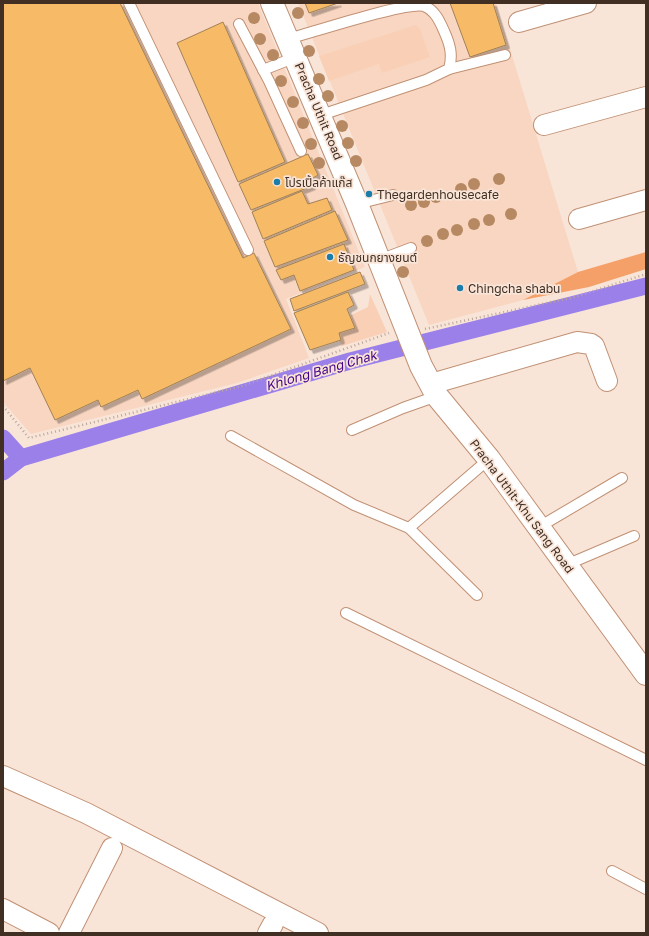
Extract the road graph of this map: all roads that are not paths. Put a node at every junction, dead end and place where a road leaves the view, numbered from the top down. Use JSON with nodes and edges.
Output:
{"nodes":[{"id":1,"x":129,"y":3,"type":"edge"},
{"id":2,"x":272,"y":3,"type":"edge"},
{"id":3,"x":586,"y":3,"type":"edge"},
{"id":4,"x":402,"y":5,"type":"edge"},
{"id":5,"x":519,"y":22,"type":"dead end"},
{"id":6,"x":239,"y":24,"type":"dead end"},
{"id":7,"x":292,"y":48,"type":"junction"},
{"id":8,"x":505,"y":55,"type":"dead end"},
{"id":9,"x":449,"y":69,"type":"junction"},
{"id":10,"x":263,"y":70,"type":"junction"},
{"id":11,"x":646,"y":96,"type":"edge"},
{"id":12,"x":321,"y":116,"type":"junction"},
{"id":13,"x":544,"y":125,"type":"dead end"},
{"id":14,"x":301,"y":151,"type":"dead end"},
{"id":15,"x":393,"y":195,"type":"dead end"},
{"id":16,"x":646,"y":200,"type":"edge"},
{"id":17,"x":357,"y":204,"type":"junction"},
{"id":18,"x":579,"y":219,"type":"dead end"},
{"id":19,"x":411,"y":248,"type":"dead end"},
{"id":20,"x":248,"y":250,"type":"dead end"},
{"id":21,"x":379,"y":260,"type":"junction"},
{"id":22,"x":407,"y":331,"type":"joint"},
{"id":23,"x":607,"y":381,"type":"dead end"},
{"id":24,"x":430,"y":382,"type":"junction"},
{"id":25,"x":352,"y":430,"type":"dead end"},
{"id":26,"x":231,"y":436,"type":"dead end"},
{"id":27,"x":489,"y":459,"type":"junction"},
{"id":28,"x":622,"y":478,"type":"dead end"},
{"id":29,"x":539,"y":527,"type":"junction"},
{"id":30,"x":409,"y":528,"type":"junction"},
{"id":31,"x":634,"y":536,"type":"dead end"},
{"id":32,"x":566,"y":565,"type":"junction"},
{"id":33,"x":477,"y":595,"type":"dead end"},
{"id":34,"x":346,"y":613,"type":"dead end"},
{"id":35,"x":646,"y":674,"type":"edge"},
{"id":36,"x":646,"y":760,"type":"edge"},
{"id":37,"x":3,"y":776,"type":"edge"},
{"id":38,"x":112,"y":848,"type":"dead end"},
{"id":39,"x":612,"y":871,"type":"dead end"},
{"id":40,"x":646,"y":889,"type":"edge"},
{"id":41,"x":3,"y":909,"type":"edge"},
{"id":42,"x":50,"y":933,"type":"edge"},
{"id":43,"x":69,"y":933,"type":"edge"},
{"id":44,"x":318,"y":933,"type":"edge"}],
"edges":[{"from":1,"to":20,"type":"lane"},
{"from":2,"to":7,"type":"main road","name":"Pracha Uthit Road"},
{"from":3,"to":5,"type":"street"},
{"from":4,"to":7,"type":"lane"},
{"from":4,"to":9,"type":"lane"},
{"from":6,"to":10,"type":"lane"},
{"from":7,"to":10,"type":"lane"},
{"from":7,"to":12,"type":"main road","name":"Pracha Uthit Road"},
{"from":8,"to":9,"type":"lane"},
{"from":9,"to":12,"type":"lane"},
{"from":10,"to":14,"type":"lane"},
{"from":11,"to":13,"type":"street"},
{"from":12,"to":17,"type":"main road","name":"Pracha Uthit Road"},
{"from":15,"to":17,"type":"lane"},
{"from":16,"to":18,"type":"street"},
{"from":17,"to":21,"type":"main road","name":"Pracha Uthit Road"},
{"from":19,"to":21,"type":"lane"},
{"from":21,"to":22,"type":"main road","name":"Pracha Uthit Road"},
{"from":22,"to":24,"type":"main road","name":"Pracha Uthit-Khu Sang Road"},
{"from":23,"to":24,"type":"street"},
{"from":24,"to":25,"type":"lane"},
{"from":24,"to":27,"type":"main road","name":"Pracha Uthit-Khu Sang Road"},
{"from":26,"to":30,"type":"lane"},
{"from":27,"to":29,"type":"main road","name":"Pracha Uthit-Khu Sang Road"},
{"from":27,"to":30,"type":"lane"},
{"from":28,"to":29,"type":"lane"},
{"from":29,"to":32,"type":"main road","name":"Pracha Uthit-Khu Sang Road"},
{"from":30,"to":33,"type":"lane"},
{"from":31,"to":32,"type":"lane"},
{"from":32,"to":35,"type":"main road","name":"Pracha Uthit-Khu Sang Road"},
{"from":34,"to":36,"type":"lane"},
{"from":37,"to":44,"type":"street"},
{"from":38,"to":43,"type":"street"},
{"from":39,"to":40,"type":"lane"},
{"from":41,"to":42,"type":"street"}]}
